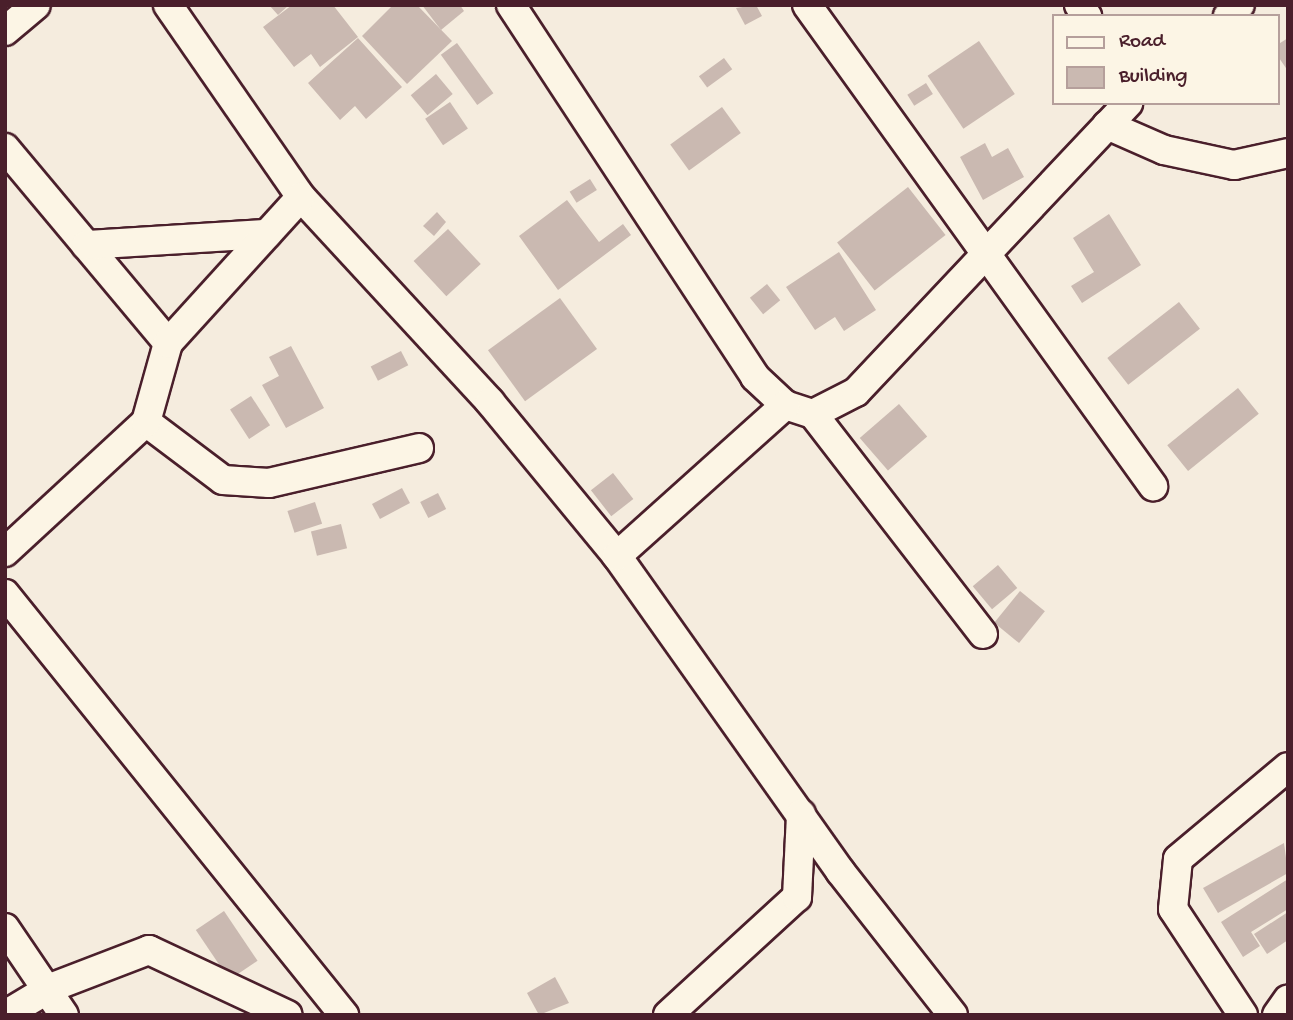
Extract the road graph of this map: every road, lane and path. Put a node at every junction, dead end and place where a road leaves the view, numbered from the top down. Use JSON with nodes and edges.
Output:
{"nodes":[{"id":1,"x":36,"y":5,"type":"edge"},
{"id":2,"x":168,"y":5,"type":"edge"},
{"id":3,"x":510,"y":5,"type":"edge"},
{"id":4,"x":807,"y":5,"type":"edge"},
{"id":5,"x":5,"y":31,"type":"edge"},
{"id":6,"x":1126,"y":105,"type":"edge"},
{"id":7,"x":1108,"y":125,"type":"junction"},
{"id":8,"x":5,"y":148,"type":"edge"},
{"id":9,"x":1288,"y":153,"type":"edge"},
{"id":10,"x":301,"y":197,"type":"junction"},
{"id":11,"x":267,"y":234,"type":"junction"},
{"id":12,"x":86,"y":245,"type":"junction"},
{"id":13,"x":986,"y":249,"type":"junction"},
{"id":14,"x":168,"y":343,"type":"junction"},
{"id":15,"x":785,"y":405,"type":"junction"},
{"id":16,"x":813,"y":414,"type":"junction"},
{"id":17,"x":146,"y":422,"type":"junction"},
{"id":18,"x":419,"y":448,"type":"dead end"},
{"id":19,"x":1153,"y":486,"type":"dead end"},
{"id":20,"x":5,"y":552,"type":"edge"},
{"id":21,"x":617,"y":556,"type":"junction"},
{"id":22,"x":5,"y":594,"type":"edge"},
{"id":23,"x":983,"y":634,"type":"dead end"},
{"id":24,"x":1288,"y":767,"type":"edge"},
{"id":25,"x":800,"y":814,"type":"junction"},
{"id":26,"x":5,"y":928,"type":"edge"},
{"id":27,"x":50,"y":988,"type":"junction"},
{"id":28,"x":1288,"y":999,"type":"edge"},
{"id":29,"x":5,"y":1015,"type":"edge"},
{"id":30,"x":64,"y":1015,"type":"edge"},
{"id":31,"x":288,"y":1015,"type":"edge"},
{"id":32,"x":344,"y":1015,"type":"edge"},
{"id":33,"x":668,"y":1015,"type":"edge"},
{"id":34,"x":953,"y":1015,"type":"edge"},
{"id":35,"x":1243,"y":1015,"type":"edge"},
{"id":36,"x":1276,"y":1015,"type":"edge"}],
"edges":[{"from":1,"to":5,"type":"street"},
{"from":2,"to":10,"type":"street"},
{"from":3,"to":15,"type":"street"},
{"from":4,"to":13,"type":"street"},
{"from":6,"to":7,"type":"street"},
{"from":7,"to":9,"type":"street"},
{"from":7,"to":13,"type":"street"},
{"from":8,"to":12,"type":"street"},
{"from":10,"to":11,"type":"street"},
{"from":10,"to":21,"type":"street"},
{"from":11,"to":12,"type":"street"},
{"from":11,"to":14,"type":"street"},
{"from":12,"to":14,"type":"street"},
{"from":13,"to":16,"type":"street"},
{"from":13,"to":19,"type":"street"},
{"from":14,"to":17,"type":"street"},
{"from":15,"to":16,"type":"street"},
{"from":15,"to":21,"type":"street"},
{"from":16,"to":23,"type":"street"},
{"from":17,"to":18,"type":"street"},
{"from":17,"to":20,"type":"street"},
{"from":21,"to":25,"type":"street"},
{"from":22,"to":32,"type":"street"},
{"from":24,"to":35,"type":"street"},
{"from":25,"to":33,"type":"street"},
{"from":25,"to":34,"type":"street"},
{"from":26,"to":27,"type":"street"},
{"from":27,"to":29,"type":"street"},
{"from":27,"to":30,"type":"street"},
{"from":27,"to":31,"type":"street"},
{"from":28,"to":36,"type":"street"}]}
